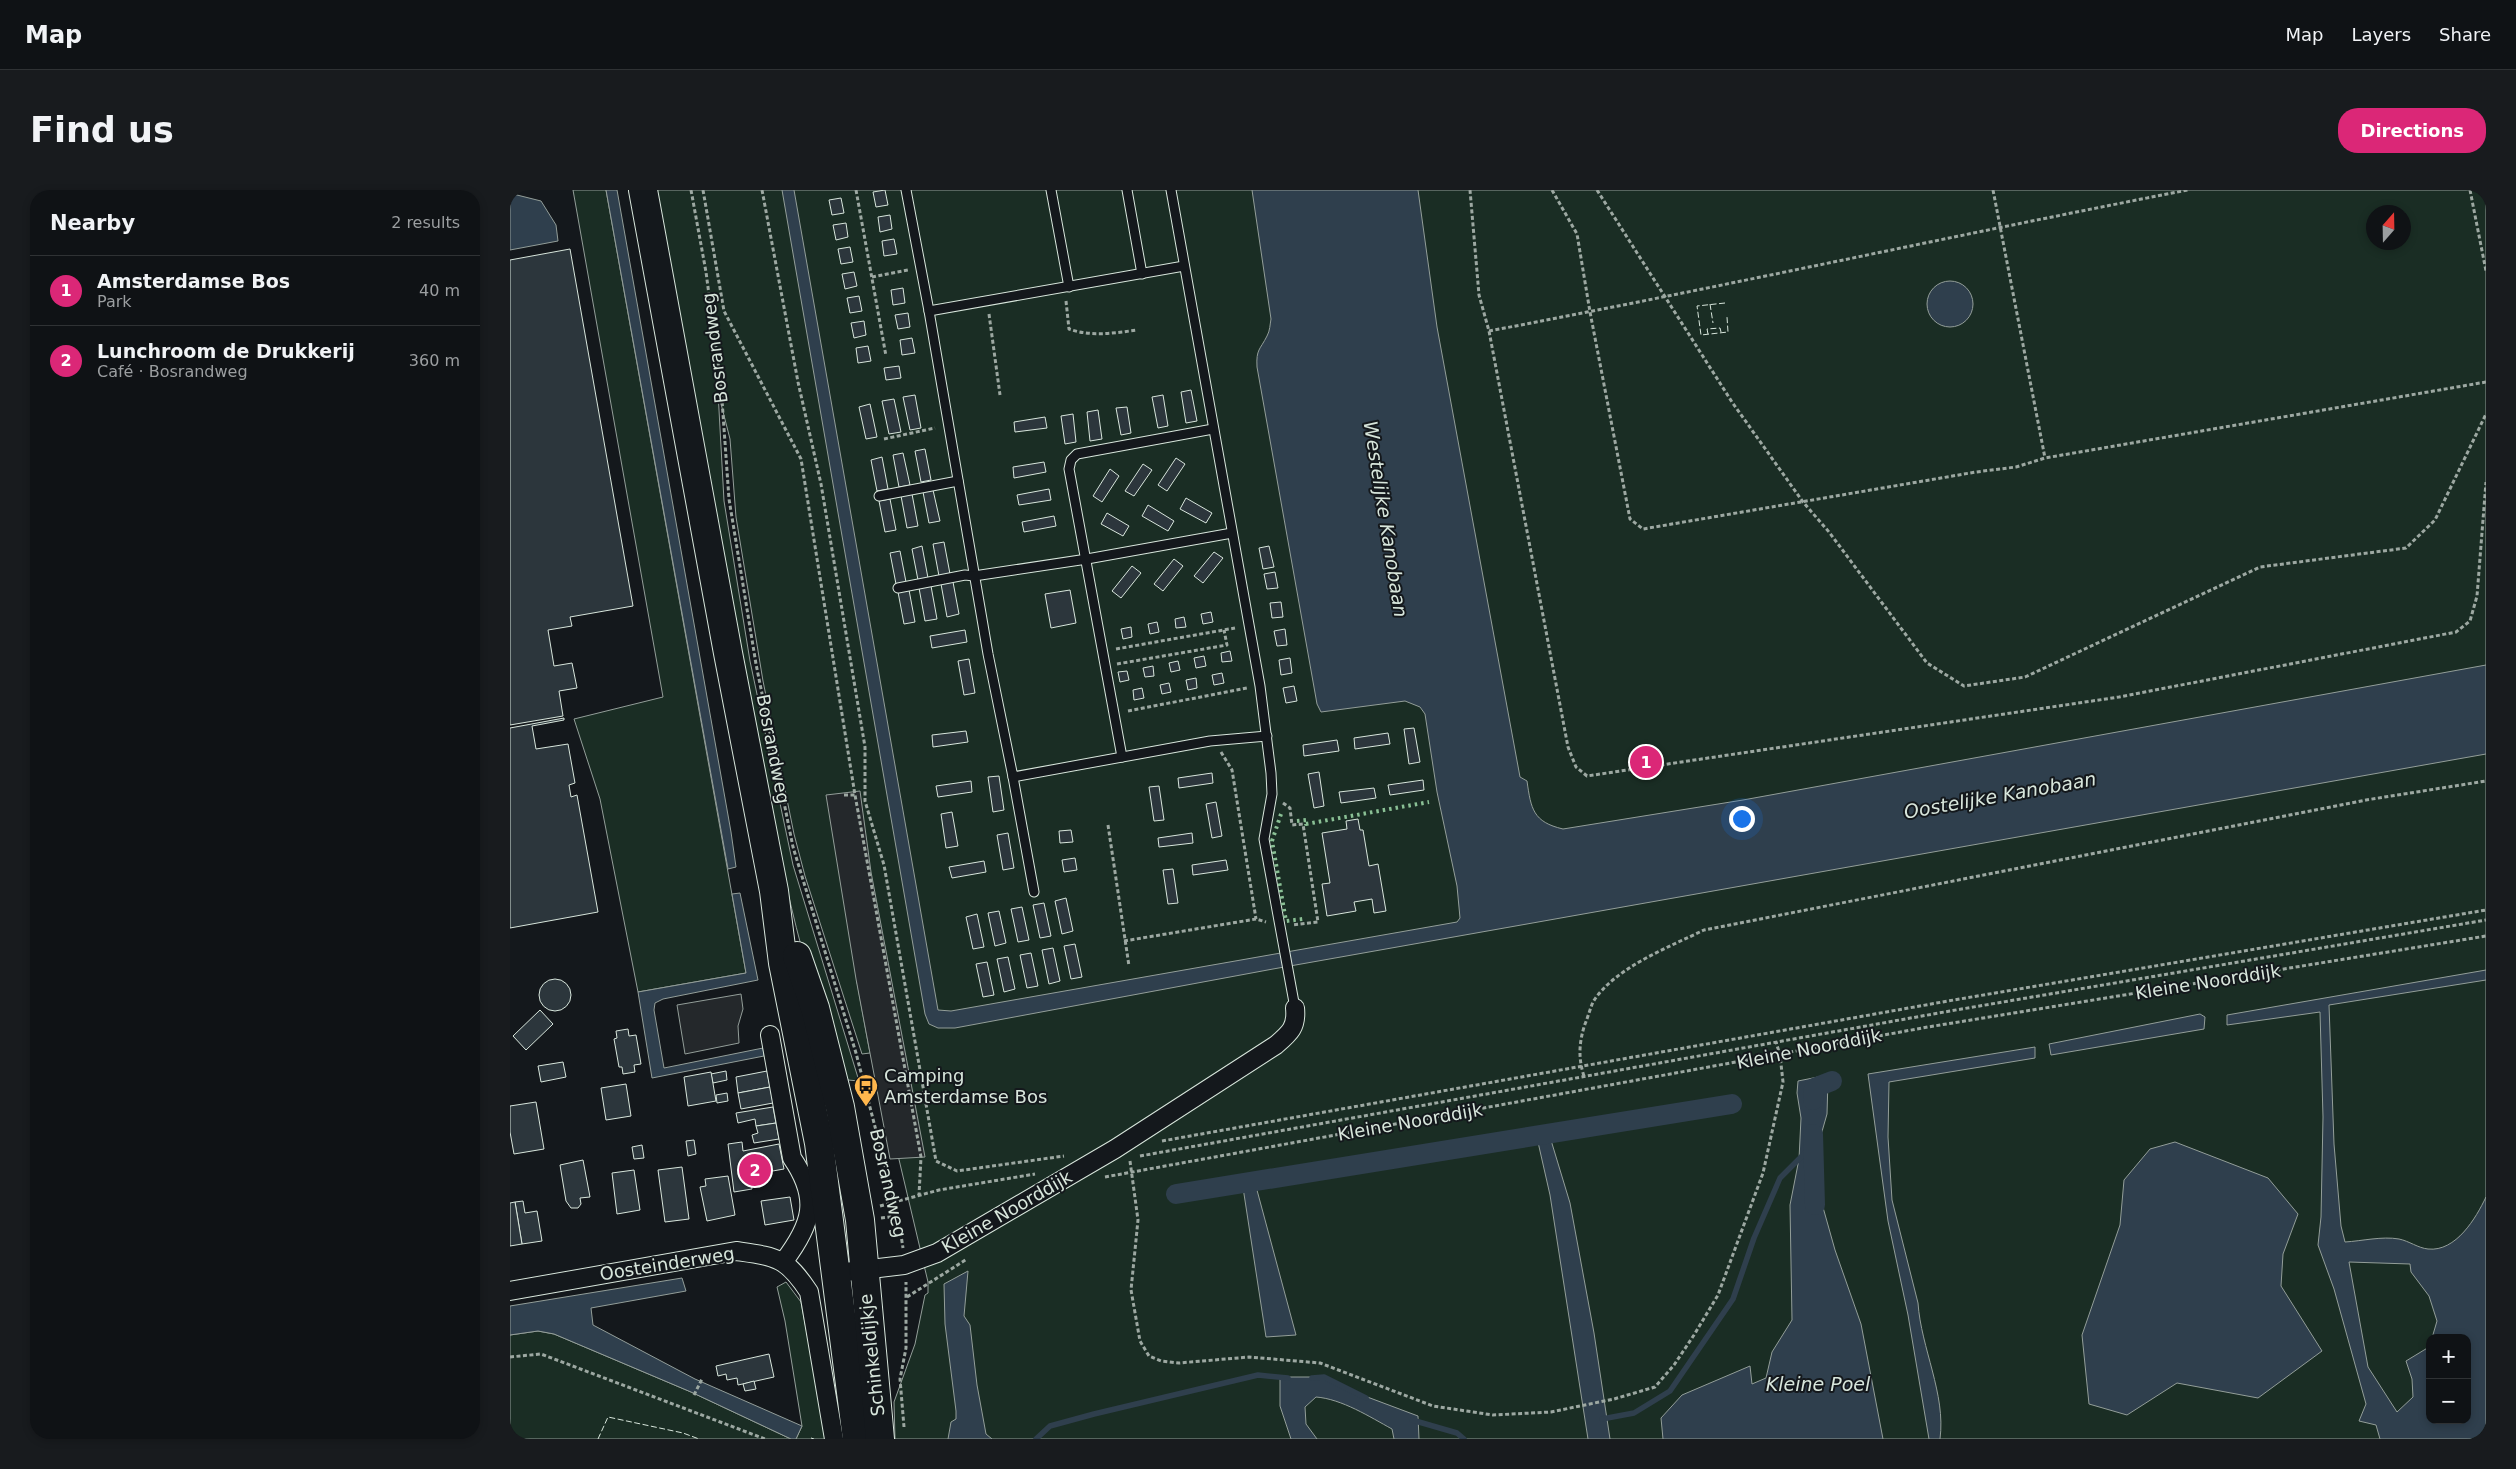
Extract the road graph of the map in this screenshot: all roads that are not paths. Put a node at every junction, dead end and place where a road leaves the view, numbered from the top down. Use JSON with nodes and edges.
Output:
{"nodes":[{"id":1,"x":643,"y":190,"type":"edge"},
{"id":2,"x":906,"y":190,"type":"edge"},
{"id":3,"x":1050,"y":190,"type":"edge"},
{"id":4,"x":1127,"y":190,"type":"edge"},
{"id":5,"x":1170,"y":190,"type":"edge"},
{"id":6,"x":1184,"y":266,"type":"junction"},
{"id":7,"x":1142,"y":274,"type":"junction"},
{"id":8,"x":1066,"y":288,"type":"junction"},
{"id":9,"x":929,"y":311,"type":"junction"},
{"id":10,"x":1213,"y":429,"type":"junction"},
{"id":11,"x":958,"y":481,"type":"junction"},
{"id":12,"x":880,"y":496,"type":"dead end"},
{"id":13,"x":1232,"y":533,"type":"junction"},
{"id":14,"x":1087,"y":559,"type":"junction"},
{"id":15,"x":974,"y":576,"type":"junction"},
{"id":16,"x":898,"y":588,"type":"dead end"},
{"id":17,"x":1267,"y":736,"type":"junction"},
{"id":18,"x":1122,"y":757,"type":"junction"},
{"id":19,"x":1012,"y":776,"type":"junction"},
{"id":20,"x":1034,"y":892,"type":"dead end"},
{"id":21,"x":1295,"y":1008,"type":"joint"},
{"id":22,"x":770,"y":1035,"type":"dead end"},
{"id":23,"x":784,"y":1262,"type":"junction"},
{"id":24,"x":850,"y":1272,"type":"junction"},
{"id":25,"x":510,"y":1291,"type":"edge"},
{"id":26,"x":892,"y":1435,"type":"edge"},
{"id":27,"x":834,"y":1439,"type":"edge"},
{"id":28,"x":857,"y":1439,"type":"edge"}],
"edges":[{"from":1,"to":24,"type":"main road","name":"Bosrandweg"},
{"from":2,"to":9,"type":"lane"},
{"from":3,"to":8,"type":"lane"},
{"from":4,"to":7,"type":"lane"},
{"from":5,"to":6,"type":"lane"},
{"from":6,"to":7,"type":"lane"},
{"from":6,"to":10,"type":"lane"},
{"from":7,"to":8,"type":"lane"},
{"from":8,"to":9,"type":"lane"},
{"from":9,"to":11,"type":"lane"},
{"from":10,"to":13,"type":"lane"},
{"from":10,"to":14,"type":"lane"},
{"from":11,"to":12,"type":"lane"},
{"from":11,"to":15,"type":"lane"},
{"from":13,"to":14,"type":"lane"},
{"from":13,"to":17,"type":"lane"},
{"from":14,"to":15,"type":"lane"},
{"from":14,"to":18,"type":"lane"},
{"from":15,"to":16,"type":"lane"},
{"from":15,"to":19,"type":"lane"},
{"from":17,"to":18,"type":"lane"},
{"from":17,"to":21,"type":"lane"},
{"from":18,"to":19,"type":"lane"},
{"from":19,"to":20,"type":"lane"},
{"from":21,"to":24,"type":"street","name":"Kleine Noorddijk"},
{"from":22,"to":23,"type":"street"},
{"from":23,"to":25,"type":"street","name":"Oosteinderweg"},
{"from":23,"to":27,"type":"street","name":"Oosteinderweg"},
{"from":24,"to":26,"type":"main road","name":"Schinkeldijkje"},
{"from":24,"to":28,"type":"main road","name":"Schinkeldijkje"}]}
